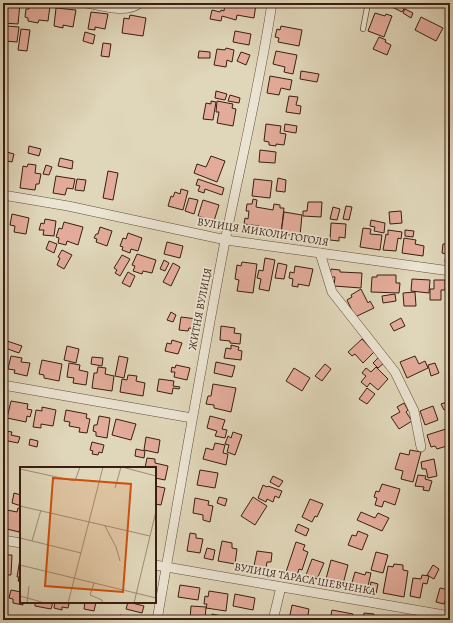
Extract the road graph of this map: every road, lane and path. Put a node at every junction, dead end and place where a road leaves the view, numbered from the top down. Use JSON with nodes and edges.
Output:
{"nodes":[{"id":1,"x":87,"y":3,"type":"edge"},
{"id":2,"x":140,"y":3,"type":"edge"},
{"id":3,"x":272,"y":3,"type":"edge"},
{"id":4,"x":368,"y":3,"type":"edge"},
{"id":5,"x":363,"y":28,"type":"dead end"},
{"id":6,"x":3,"y":196,"type":"edge"},
{"id":7,"x":226,"y":240,"type":"junction"},
{"id":8,"x":320,"y":253,"type":"junction"},
{"id":9,"x":450,"y":271,"type":"edge"},
{"id":10,"x":3,"y":385,"type":"edge"},
{"id":11,"x":192,"y":418,"type":"junction"},
{"id":12,"x":421,"y":447,"type":"dead end"},
{"id":13,"x":3,"y":540,"type":"edge"},
{"id":14,"x":20,"y":543,"type":"edge"},
{"id":15,"x":156,"y":565,"type":"edge"},
{"id":16,"x":166,"y":567,"type":"junction"},
{"id":17,"x":281,"y":587,"type":"junction"},
{"id":18,"x":450,"y":616,"type":"edge"},
{"id":19,"x":157,"y":620,"type":"edge"},
{"id":20,"x":274,"y":620,"type":"edge"}],
"edges":[{"from":1,"to":2,"type":"street"},
{"from":3,"to":7,"type":"street","name":"ЖИТНЯ ВУЛИЦЯ"},
{"from":4,"to":5,"type":"lane"},
{"from":6,"to":7,"type":"street","name":"ВУЛИЦЯ МИКОЛИ ГОГОЛЯ"},
{"from":7,"to":8,"type":"street","name":"ВУЛИЦЯ МИКОЛИ ГОГОЛЯ"},
{"from":7,"to":11,"type":"street","name":"ЖИТНЯ ВУЛИЦЯ"},
{"from":8,"to":9,"type":"street","name":"ВУЛИЦЯ МИКОЛИ ГОГОЛЯ"},
{"from":8,"to":12,"type":"street"},
{"from":10,"to":11,"type":"street"},
{"from":11,"to":16,"type":"street","name":"ЖИТНЯ ВУЛИЦЯ"},
{"from":13,"to":14,"type":"street"},
{"from":15,"to":16,"type":"street","name":"ВУЛИЦЯ ТАРАСА ШЕВЧЕНКА"},
{"from":16,"to":17,"type":"street","name":"ВУЛИЦЯ ТАРАСА ШЕВЧЕНКА"},
{"from":16,"to":19,"type":"street","name":"ЖИТНЯ ВУЛИЦЯ"},
{"from":17,"to":18,"type":"street","name":"ВУЛИЦЯ ТАРАСА ШЕВЧЕНКА"},
{"from":17,"to":20,"type":"street"}]}
